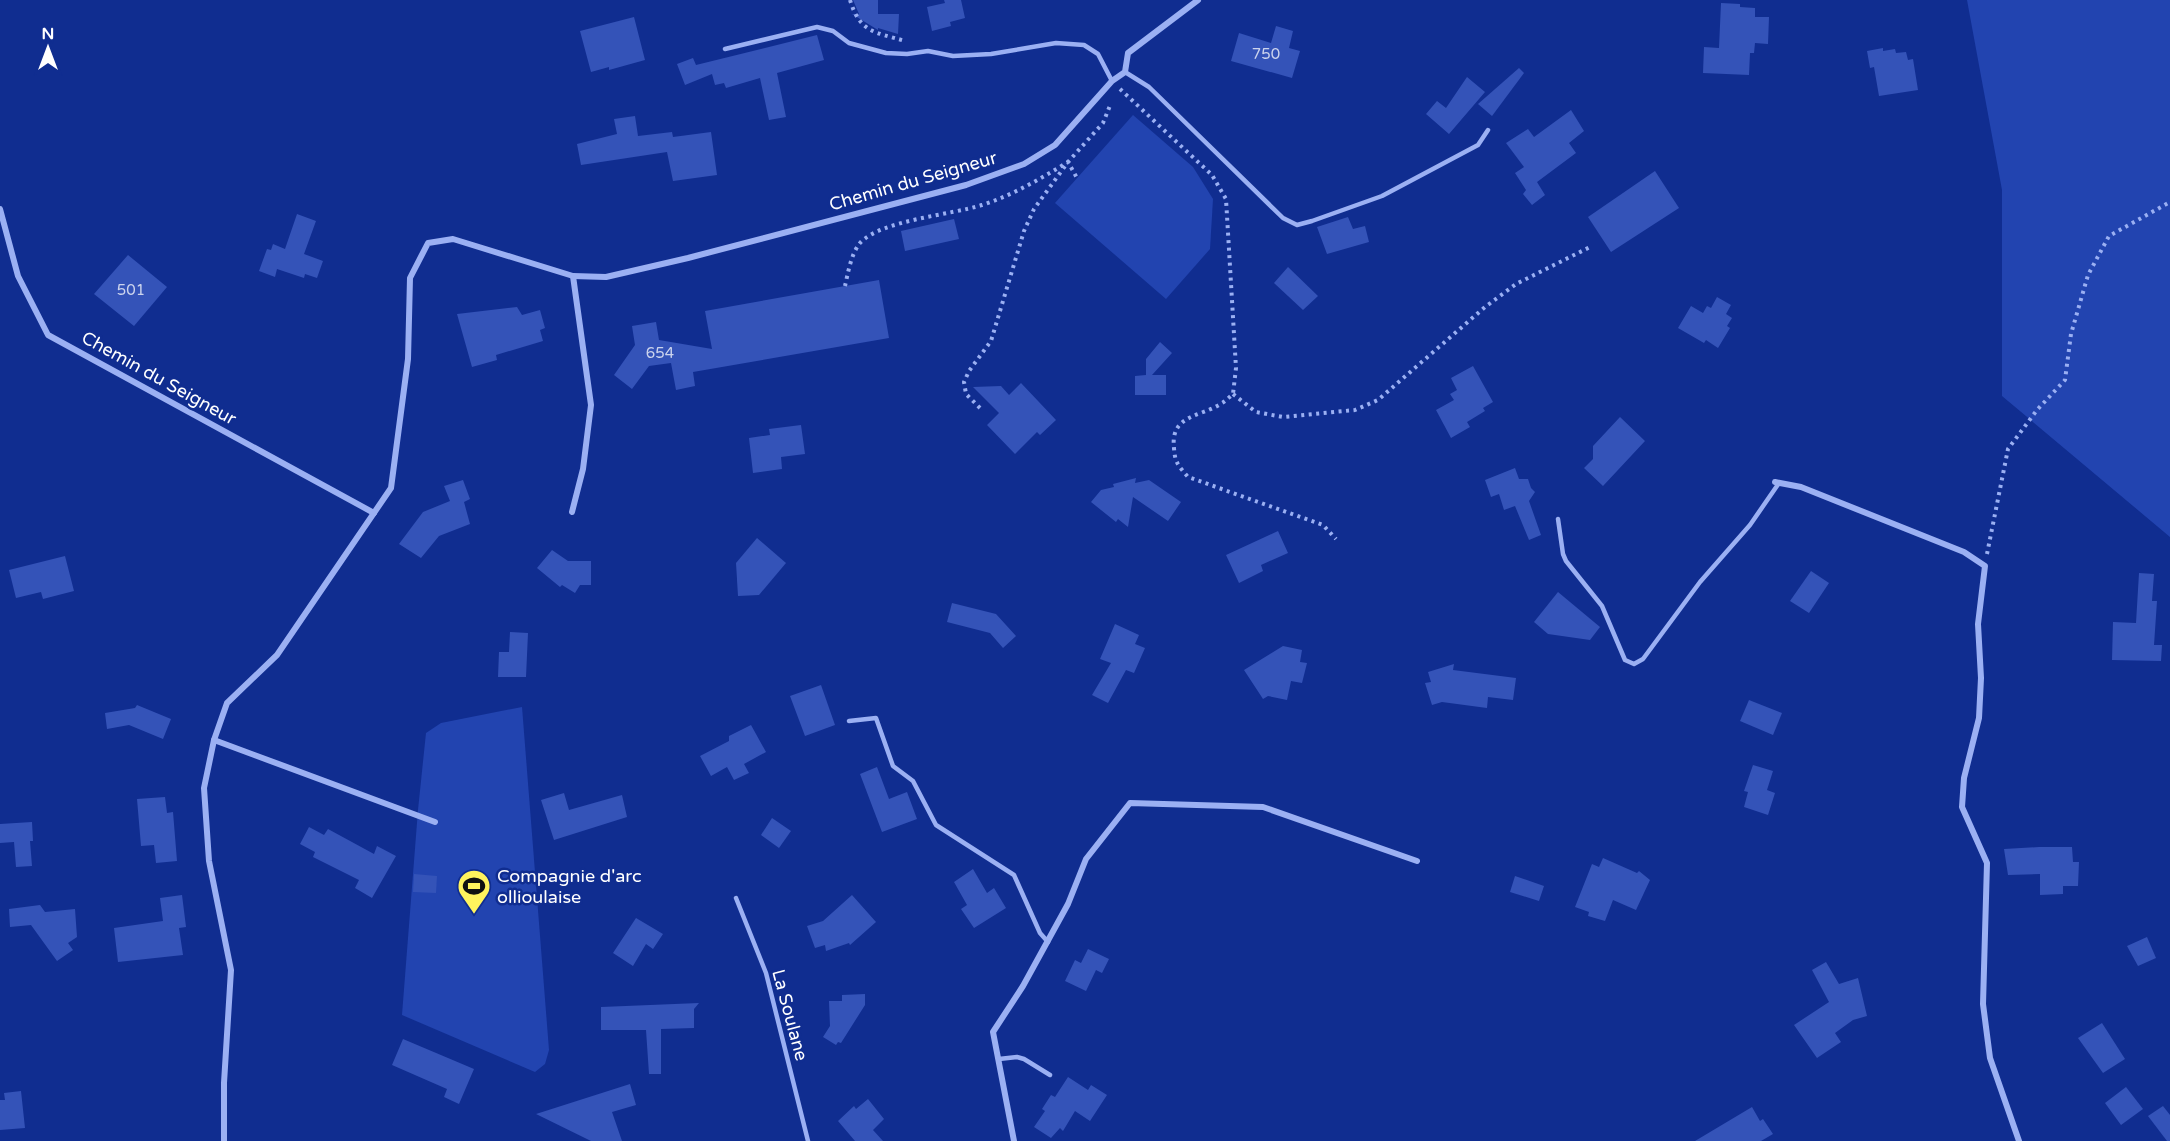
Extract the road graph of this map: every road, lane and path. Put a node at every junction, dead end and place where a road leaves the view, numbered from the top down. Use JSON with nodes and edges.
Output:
{"nodes":[{"id":1,"x":850,"y":0,"type":"edge"},
{"id":2,"x":1198,"y":0,"type":"edge"},
{"id":3,"x":725,"y":49,"type":"dead end"},
{"id":4,"x":928,"y":51,"type":"junction"},
{"id":5,"x":1125,"y":72,"type":"junction"},
{"id":6,"x":1112,"y":81,"type":"junction"},
{"id":7,"x":1488,"y":130,"type":"dead end"},
{"id":8,"x":1068,"y":162,"type":"junction"},
{"id":9,"x":1077,"y":178,"type":"dead end"},
{"id":10,"x":2170,"y":202,"type":"edge"},
{"id":11,"x":0,"y":209,"type":"edge"},
{"id":12,"x":1590,"y":247,"type":"dead end"},
{"id":13,"x":573,"y":276,"type":"junction"},
{"id":14,"x":845,"y":286,"type":"dead end"},
{"id":15,"x":1233,"y":394,"type":"junction"},
{"id":16,"x":980,"y":408,"type":"dead end"},
{"id":17,"x":1777,"y":482,"type":"joint"},
{"id":18,"x":572,"y":512,"type":"dead end"},
{"id":19,"x":374,"y":513,"type":"junction"},
{"id":20,"x":1558,"y":519,"type":"dead end"},
{"id":21,"x":1336,"y":539,"type":"dead end"},
{"id":22,"x":1985,"y":566,"type":"junction"},
{"id":23,"x":849,"y":721,"type":"dead end"},
{"id":24,"x":214,"y":740,"type":"junction"},
{"id":25,"x":435,"y":822,"type":"dead end"},
{"id":26,"x":1417,"y":861,"type":"dead end"},
{"id":27,"x":736,"y":898,"type":"dead end"},
{"id":28,"x":1048,"y":942,"type":"junction"},
{"id":29,"x":999,"y":1059,"type":"junction"},
{"id":30,"x":1050,"y":1075,"type":"dead end"},
{"id":31,"x":224,"y":1141,"type":"edge"},
{"id":32,"x":808,"y":1141,"type":"edge"},
{"id":33,"x":1014,"y":1141,"type":"edge"},
{"id":34,"x":2019,"y":1141,"type":"edge"}],
"edges":[{"from":1,"to":4,"type":"path"},
{"from":2,"to":5,"type":"street"},
{"from":3,"to":4,"type":"lane"},
{"from":4,"to":6,"type":"lane"},
{"from":5,"to":6,"type":"street","name":"Chemin du Seigneur"},
{"from":5,"to":7,"type":"lane"},
{"from":6,"to":8,"type":"path"},
{"from":6,"to":13,"type":"street","name":"Chemin du Seigneur"},
{"from":6,"to":15,"type":"path"},
{"from":8,"to":9,"type":"path"},
{"from":8,"to":14,"type":"path"},
{"from":8,"to":16,"type":"path"},
{"from":10,"to":22,"type":"path"},
{"from":11,"to":19,"type":"street","name":"Chemin du Seigneur"},
{"from":12,"to":15,"type":"path"},
{"from":13,"to":18,"type":"street"},
{"from":13,"to":19,"type":"street","name":"Chemin du Seigneur"},
{"from":15,"to":21,"type":"path"},
{"from":17,"to":20,"type":"lane"},
{"from":17,"to":22,"type":"street"},
{"from":19,"to":24,"type":"street","name":"Chemin du Seigneur"},
{"from":22,"to":34,"type":"street"},
{"from":23,"to":28,"type":"lane"},
{"from":24,"to":25,"type":"street"},
{"from":24,"to":31,"type":"street","name":"Chemin du Seigneur"},
{"from":26,"to":28,"type":"street"},
{"from":27,"to":32,"type":"lane","name":"La Soulane"},
{"from":28,"to":29,"type":"street"},
{"from":29,"to":30,"type":"lane"},
{"from":29,"to":33,"type":"street"}]}
